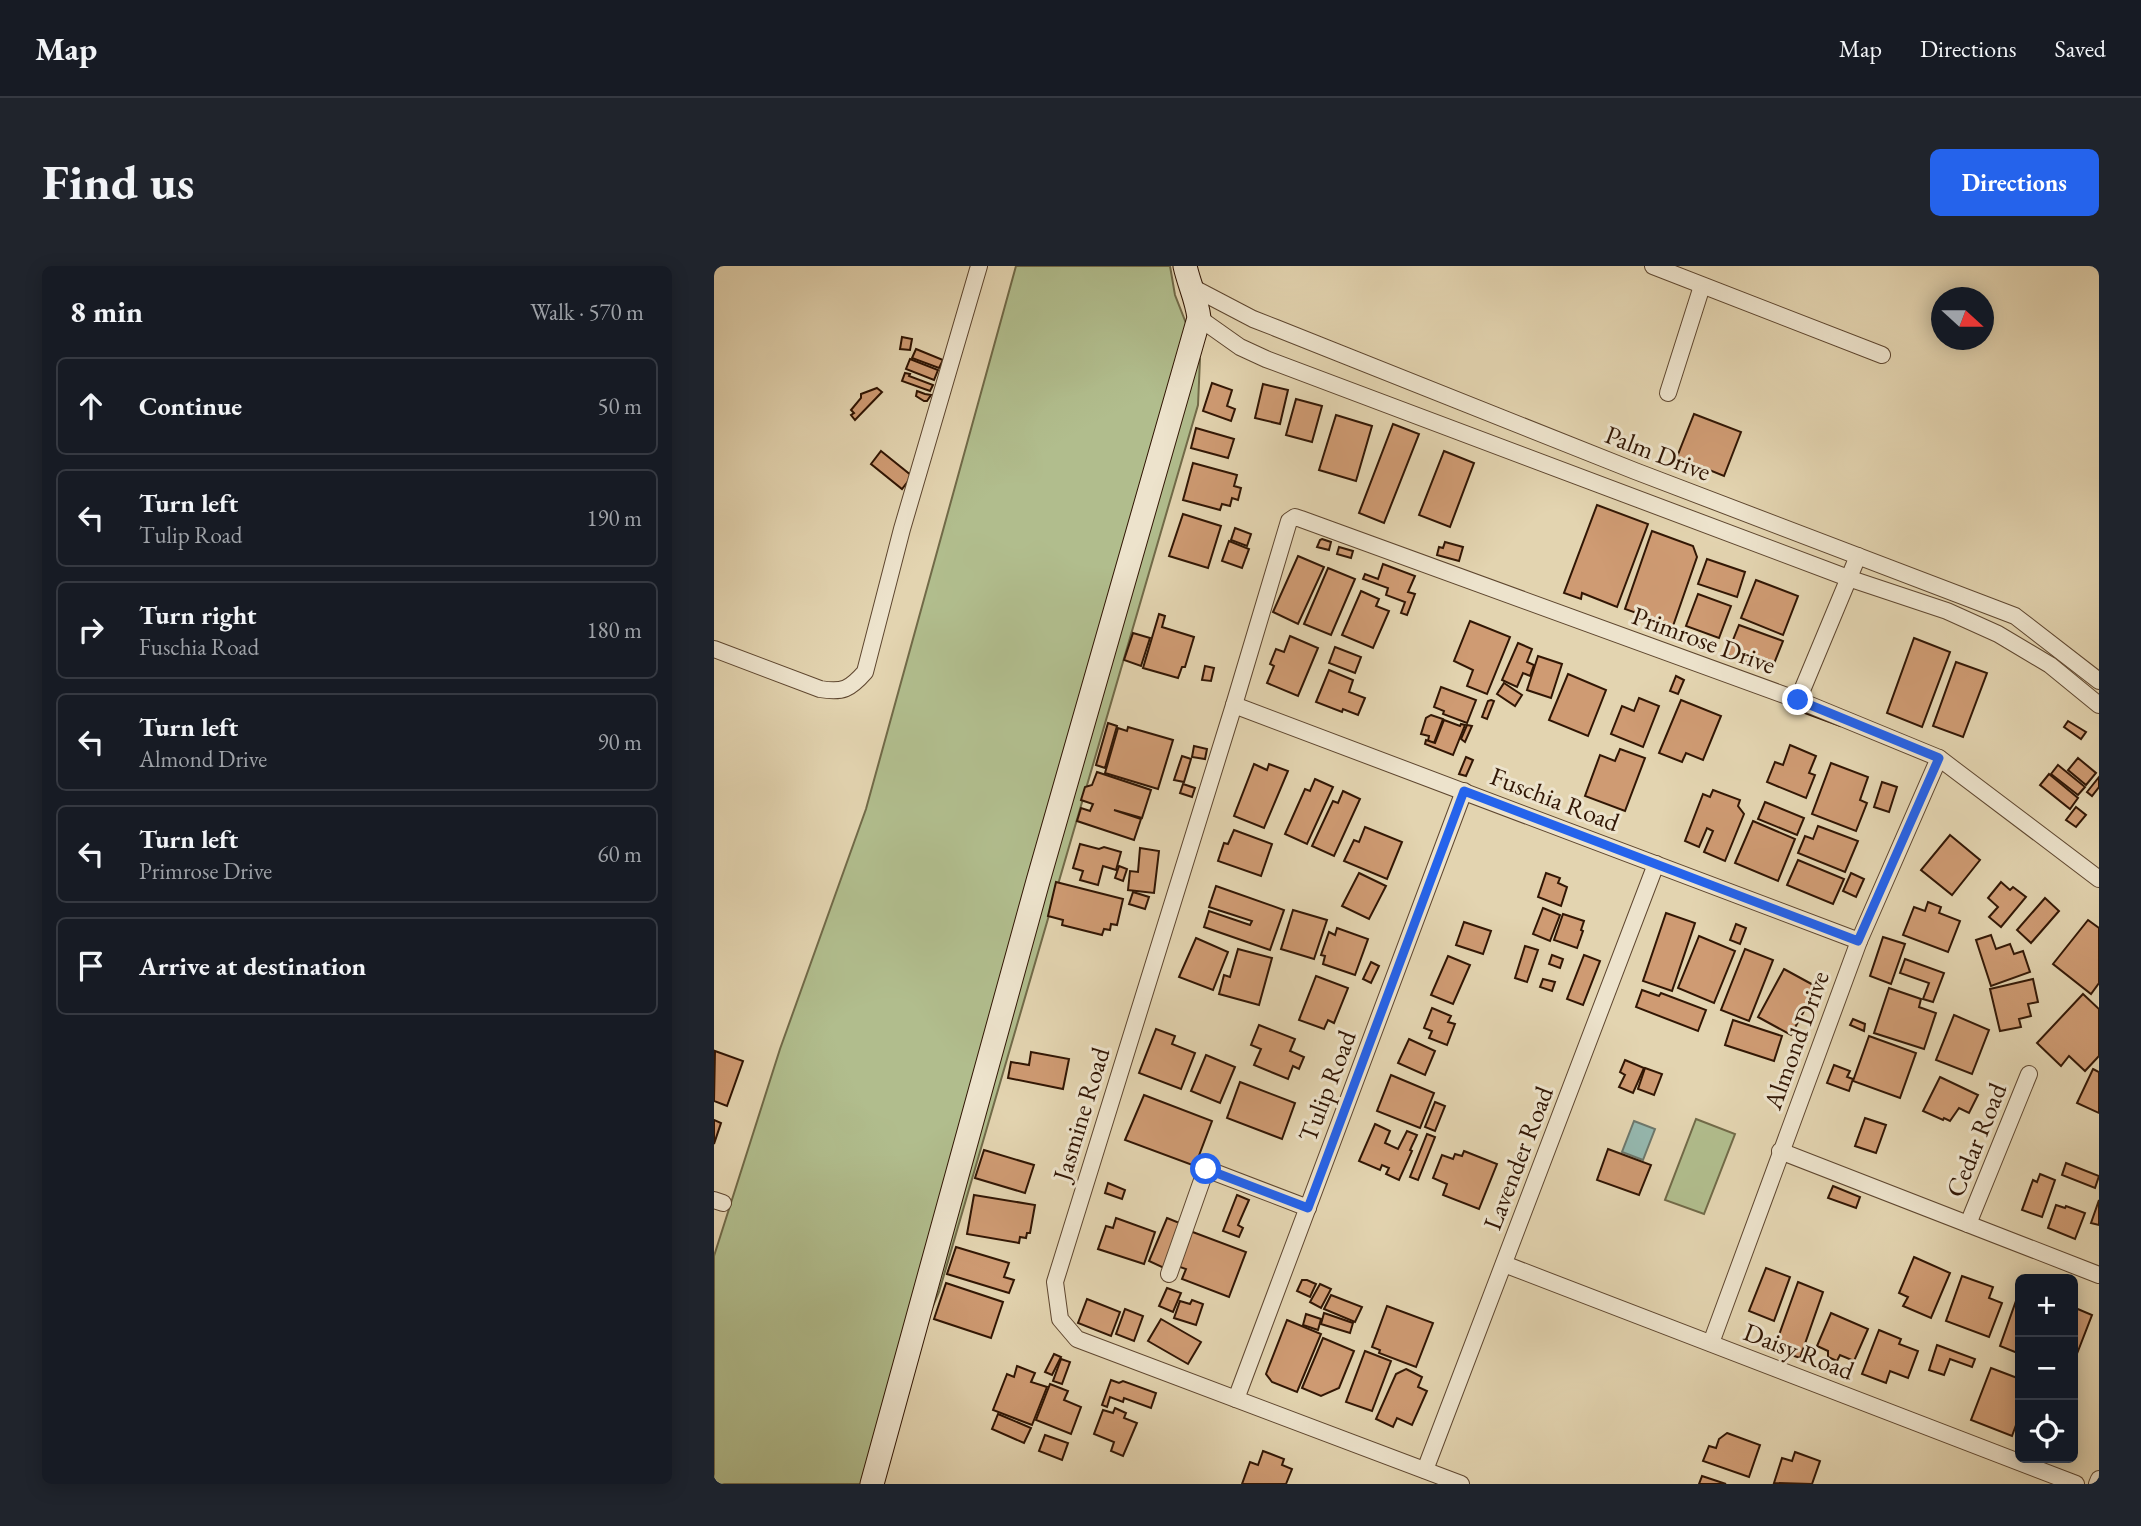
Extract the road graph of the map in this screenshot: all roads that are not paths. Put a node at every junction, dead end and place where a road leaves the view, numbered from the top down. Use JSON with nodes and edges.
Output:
{"nodes":[{"id":1,"x":979,"y":266,"type":"edge"},
{"id":2,"x":1653,"y":266,"type":"edge"},
{"id":3,"x":1187,"y":276,"type":"edge"},
{"id":4,"x":1702,"y":286,"type":"junction"},
{"id":5,"x":1199,"y":318,"type":"junction"},
{"id":6,"x":1882,"y":355,"type":"dead end"},
{"id":7,"x":1668,"y":393,"type":"dead end"},
{"id":8,"x":1301,"y":519,"type":"joint"},
{"id":9,"x":1857,"y":556,"type":"junction"},
{"id":10,"x":1848,"y":578,"type":"junction"},
{"id":11,"x":714,"y":649,"type":"edge"},
{"id":12,"x":2099,"y":681,"type":"edge"},
{"id":13,"x":1798,"y":700,"type":"junction"},
{"id":14,"x":1234,"y":705,"type":"junction"},
{"id":15,"x":2099,"y":705,"type":"edge"},
{"id":16,"x":1939,"y":758,"type":"junction"},
{"id":17,"x":1464,"y":791,"type":"junction"},
{"id":18,"x":1656,"y":864,"type":"junction"},
{"id":19,"x":2099,"y":878,"type":"edge"},
{"id":20,"x":1858,"y":941,"type":"junction"},
{"id":21,"x":2029,"y":1074,"type":"dead end"},
{"id":22,"x":1780,"y":1151,"type":"junction"},
{"id":23,"x":1308,"y":1208,"type":"junction"},
{"id":24,"x":1968,"y":1224,"type":"junction"},
{"id":25,"x":1504,"y":1264,"type":"junction"},
{"id":26,"x":1170,"y":1274,"type":"dead end"},
{"id":27,"x":2099,"y":1275,"type":"edge"},
{"id":28,"x":1711,"y":1343,"type":"junction"},
{"id":29,"x":1236,"y":1399,"type":"junction"},
{"id":30,"x":1425,"y":1470,"type":"junction"},
{"id":31,"x":2099,"y":1479,"type":"edge"},
{"id":32,"x":872,"y":1484,"type":"edge"},
{"id":33,"x":1461,"y":1484,"type":"edge"},
{"id":34,"x":2076,"y":1484,"type":"edge"},
{"id":35,"x":2097,"y":1484,"type":"edge"}],
"edges":[{"from":1,"to":11,"type":"street"},
{"from":2,"to":4,"type":"street"},
{"from":3,"to":5,"type":"street"},
{"from":3,"to":9,"type":"street","name":"Palm Drive"},
{"from":4,"to":6,"type":"street"},
{"from":4,"to":7,"type":"street"},
{"from":5,"to":10,"type":"street","name":"Palm Drive"},
{"from":5,"to":32,"type":"street"},
{"from":8,"to":13,"type":"street","name":"Primrose Drive"},
{"from":8,"to":14,"type":"street","name":"Jasmine Road"},
{"from":9,"to":10,"type":"street"},
{"from":9,"to":12,"type":"street","name":"Palm Drive"},
{"from":10,"to":13,"type":"street"},
{"from":10,"to":15,"type":"street","name":"Palm Drive"},
{"from":13,"to":16,"type":"street","name":"Primrose Drive"},
{"from":14,"to":17,"type":"street","name":"Fuschia Road"},
{"from":14,"to":29,"type":"street","name":"Jasmine Road"},
{"from":16,"to":19,"type":"street","name":"Primrose Drive"},
{"from":16,"to":20,"type":"street","name":"Almond Drive"},
{"from":17,"to":18,"type":"street","name":"Fuschia Road"},
{"from":17,"to":23,"type":"street","name":"Tulip Road"},
{"from":18,"to":20,"type":"street","name":"Fuschia Road"},
{"from":18,"to":25,"type":"street","name":"Lavender Road"},
{"from":20,"to":22,"type":"street","name":"Almond Drive"},
{"from":21,"to":24,"type":"street","name":"Cedar Road"},
{"from":22,"to":24,"type":"street"},
{"from":22,"to":28,"type":"street","name":"Almond Drive"},
{"from":23,"to":26,"type":"street"},
{"from":23,"to":29,"type":"street","name":"Tulip Road"},
{"from":24,"to":27,"type":"street"},
{"from":25,"to":28,"type":"street","name":"Daisy Road"},
{"from":25,"to":30,"type":"street","name":"Lavender Road"},
{"from":28,"to":34,"type":"street","name":"Daisy Road"},
{"from":29,"to":30,"type":"street","name":"Jasmine Road"},
{"from":30,"to":33,"type":"street","name":"Jasmine Road"},
{"from":31,"to":35,"type":"street"}]}
